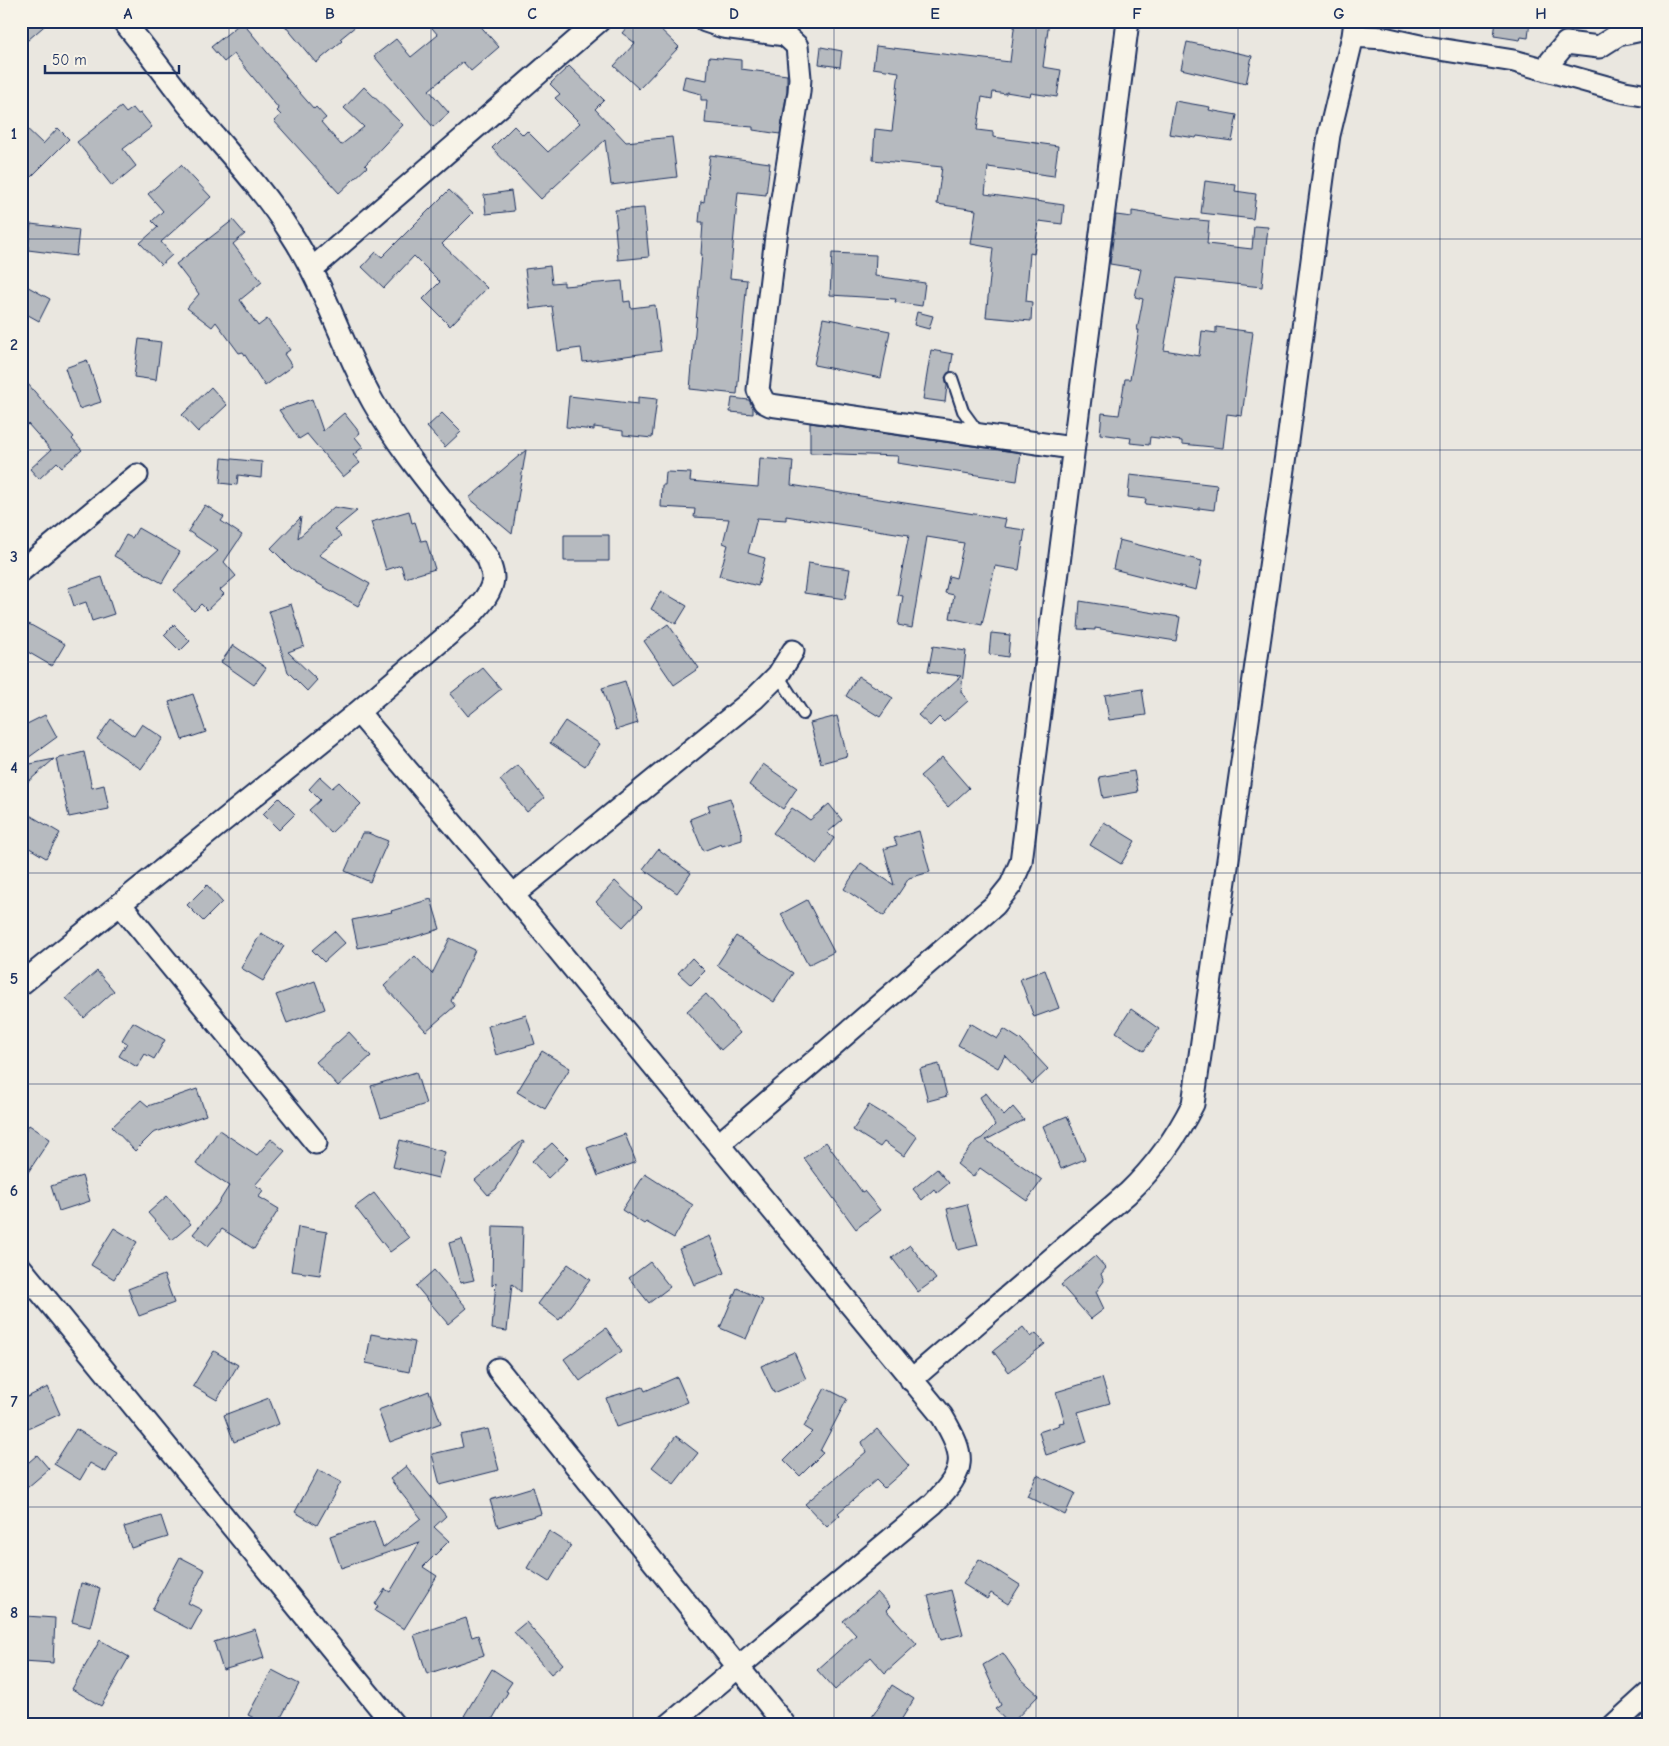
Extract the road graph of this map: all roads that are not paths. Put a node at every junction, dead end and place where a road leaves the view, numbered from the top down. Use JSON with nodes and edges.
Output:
{"nodes":[{"id":1,"x":599,"y":21,"type":"edge"},
{"id":2,"x":704,"y":21,"type":"edge"},
{"id":3,"x":1128,"y":21,"type":"edge"},
{"id":4,"x":1641,"y":21,"type":"edge"},
{"id":5,"x":128,"y":23,"type":"edge"},
{"id":6,"x":1354,"y":29,"type":"edge"},
{"id":7,"x":1546,"y":70,"type":"junction"},
{"id":8,"x":1648,"y":96,"type":"edge"},
{"id":9,"x":313,"y":268,"type":"junction"},
{"id":10,"x":952,"y":378,"type":"dead end"},
{"id":11,"x":981,"y":436,"type":"junction"},
{"id":12,"x":1072,"y":448,"type":"junction"},
{"id":13,"x":137,"y":475,"type":"dead end"},
{"id":14,"x":21,"y":571,"type":"edge"},
{"id":15,"x":793,"y":651,"type":"dead end"},
{"id":16,"x":778,"y":675,"type":"junction"},
{"id":17,"x":358,"y":712,"type":"junction"},
{"id":18,"x":803,"y":714,"type":"dead end"},
{"id":19,"x":513,"y":895,"type":"junction"},
{"id":20,"x":120,"y":904,"type":"junction"},
{"id":21,"x":21,"y":984,"type":"edge"},
{"id":22,"x":316,"y":1143,"type":"dead end"},
{"id":23,"x":719,"y":1144,"type":"junction"},
{"id":24,"x":21,"y":1268,"type":"edge"},
{"id":25,"x":498,"y":1369,"type":"dead end"},
{"id":26,"x":910,"y":1380,"type":"junction"},
{"id":27,"x":738,"y":1667,"type":"junction"},
{"id":28,"x":1648,"y":1694,"type":"edge"},
{"id":29,"x":394,"y":1725,"type":"edge"},
{"id":30,"x":669,"y":1725,"type":"edge"},
{"id":31,"x":785,"y":1725,"type":"edge"},
{"id":32,"x":1614,"y":1725,"type":"edge"}],
"edges":[{"from":1,"to":9,"type":"street"},
{"from":2,"to":11,"type":"street"},
{"from":3,"to":12,"type":"street"},
{"from":4,"to":7,"type":"street"},
{"from":5,"to":9,"type":"street"},
{"from":6,"to":7,"type":"street"},
{"from":6,"to":26,"type":"street"},
{"from":7,"to":8,"type":"street"},
{"from":9,"to":17,"type":"street"},
{"from":10,"to":11,"type":"lane"},
{"from":11,"to":12,"type":"street"},
{"from":12,"to":23,"type":"street"},
{"from":13,"to":14,"type":"street"},
{"from":15,"to":16,"type":"street"},
{"from":16,"to":18,"type":"lane"},
{"from":16,"to":19,"type":"street"},
{"from":17,"to":19,"type":"street"},
{"from":17,"to":20,"type":"street"},
{"from":19,"to":23,"type":"street"},
{"from":20,"to":21,"type":"street"},
{"from":20,"to":22,"type":"street"},
{"from":23,"to":26,"type":"street"},
{"from":24,"to":29,"type":"street"},
{"from":25,"to":27,"type":"street"},
{"from":26,"to":27,"type":"street"},
{"from":27,"to":30,"type":"street"},
{"from":27,"to":31,"type":"street"},
{"from":28,"to":32,"type":"street"}]}
